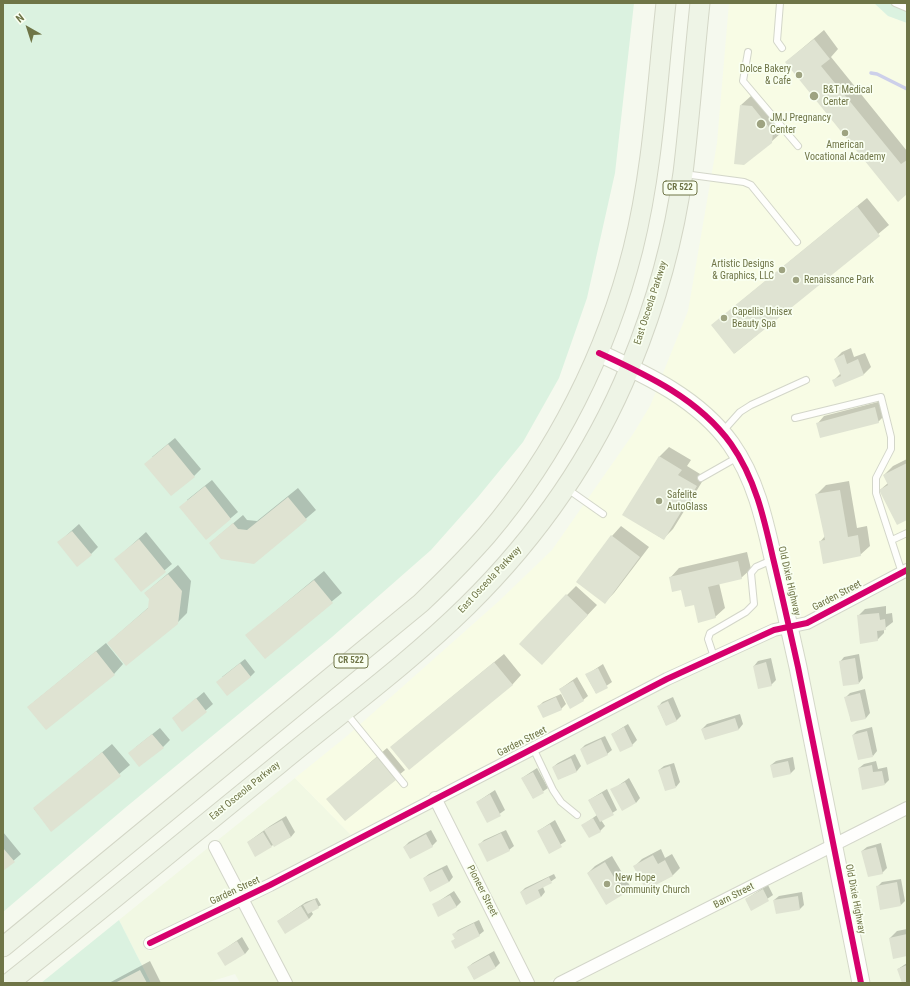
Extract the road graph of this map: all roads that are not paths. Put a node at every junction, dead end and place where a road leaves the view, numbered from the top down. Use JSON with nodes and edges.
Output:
{"nodes":[{"id":1,"x":666,"y":3,"type":"edge"},
{"id":2,"x":780,"y":3,"type":"edge"},
{"id":3,"x":895,"y":3,"type":"edge"},
{"id":4,"x":702,"y":6,"type":"edge"},
{"id":5,"x":907,"y":8,"type":"edge"},
{"id":6,"x":782,"y":48,"type":"dead end"},
{"id":7,"x":748,"y":52,"type":"dead end"},
{"id":8,"x":798,"y":146,"type":"dead end"},
{"id":9,"x":683,"y":174,"type":"junction"},
{"id":10,"x":797,"y":242,"type":"dead end"},
{"id":11,"x":599,"y":353,"type":"junction"},
{"id":12,"x":630,"y":367,"type":"junction"},
{"id":13,"x":806,"y":380,"type":"dead end"},
{"id":14,"x":795,"y":418,"type":"dead end"},
{"id":15,"x":722,"y":432,"type":"junction"},
{"id":16,"x":740,"y":457,"type":"junction"},
{"id":17,"x":701,"y":478,"type":"dead end"},
{"id":18,"x":565,"y":487,"type":"junction"},
{"id":19,"x":603,"y":514,"type":"dead end"},
{"id":20,"x":907,"y":533,"type":"edge"},
{"id":21,"x":892,"y":540,"type":"junction"},
{"id":22,"x":774,"y":559,"type":"junction"},
{"id":23,"x":905,"y":572,"type":"edge"},
{"id":24,"x":789,"y":626,"type":"junction"},
{"id":25,"x":714,"y":657,"type":"junction"},
{"id":26,"x":344,"y":710,"type":"junction"},
{"id":27,"x":533,"y":748,"type":"junction"},
{"id":28,"x":404,"y":784,"type":"dead end"},
{"id":29,"x":435,"y":798,"type":"junction"},
{"id":30,"x":907,"y":808,"type":"edge"},
{"id":31,"x":577,"y":815,"type":"dead end"},
{"id":32,"x":834,"y":845,"type":"junction"},
{"id":33,"x":215,"y":847,"type":"dead end"},
{"id":34,"x":241,"y":898,"type":"junction"},
{"id":35,"x":150,"y":943,"type":"dead end"},
{"id":36,"x":3,"y":947,"type":"edge"},
{"id":37,"x":9,"y":983,"type":"edge"},
{"id":38,"x":286,"y":983,"type":"edge"},
{"id":39,"x":528,"y":983,"type":"edge"},
{"id":40,"x":560,"y":983,"type":"edge"},
{"id":41,"x":861,"y":983,"type":"edge"}],
"edges":[{"from":1,"to":11,"type":"main road","number":"CR 522"},
{"from":2,"to":6,"type":"lane"},
{"from":3,"to":5,"type":"lane"},
{"from":4,"to":9,"type":"main road","name":"East Osceola Parkway","number":"CR 522"},
{"from":7,"to":8,"type":"lane"},
{"from":9,"to":10,"type":"lane"},
{"from":9,"to":12,"type":"main road","name":"East Osceola Parkway","number":"CR 522"},
{"from":11,"to":12,"type":"street","name":"Old Dixie Highway"},
{"from":11,"to":36,"type":"main road","number":"CR 522"},
{"from":12,"to":15,"type":"street","name":"Old Dixie Highway"},
{"from":12,"to":18,"type":"main road","name":"East Osceola Parkway","number":"CR 522"},
{"from":13,"to":15,"type":"lane"},
{"from":14,"to":21,"type":"lane"},
{"from":15,"to":16,"type":"street","name":"Old Dixie Highway"},
{"from":16,"to":17,"type":"lane"},
{"from":16,"to":22,"type":"street","name":"Old Dixie Highway"},
{"from":18,"to":19,"type":"lane"},
{"from":18,"to":26,"type":"main road","name":"East Osceola Parkway","number":"CR 522"},
{"from":20,"to":21,"type":"lane"},
{"from":21,"to":23,"type":"lane"},
{"from":22,"to":24,"type":"street","name":"Old Dixie Highway"},
{"from":22,"to":25,"type":"lane"},
{"from":23,"to":24,"type":"street","name":"Garden Street"},
{"from":24,"to":25,"type":"street","name":"Garden Street"},
{"from":24,"to":32,"type":"street","name":"Old Dixie Highway"},
{"from":25,"to":27,"type":"street","name":"Garden Street"},
{"from":26,"to":28,"type":"lane"},
{"from":26,"to":37,"type":"main road","name":"East Osceola Parkway","number":"CR 522"},
{"from":27,"to":29,"type":"street","name":"Garden Street"},
{"from":27,"to":31,"type":"lane"},
{"from":29,"to":34,"type":"street","name":"Garden Street"},
{"from":29,"to":39,"type":"street","name":"Pioneer Street"},
{"from":30,"to":32,"type":"street","name":"Barn Street"},
{"from":32,"to":40,"type":"street","name":"Barn Street"},
{"from":32,"to":41,"type":"street","name":"Old Dixie Highway"},
{"from":33,"to":34,"type":"street"},
{"from":34,"to":35,"type":"street","name":"Garden Street"},
{"from":34,"to":38,"type":"street"}]}
